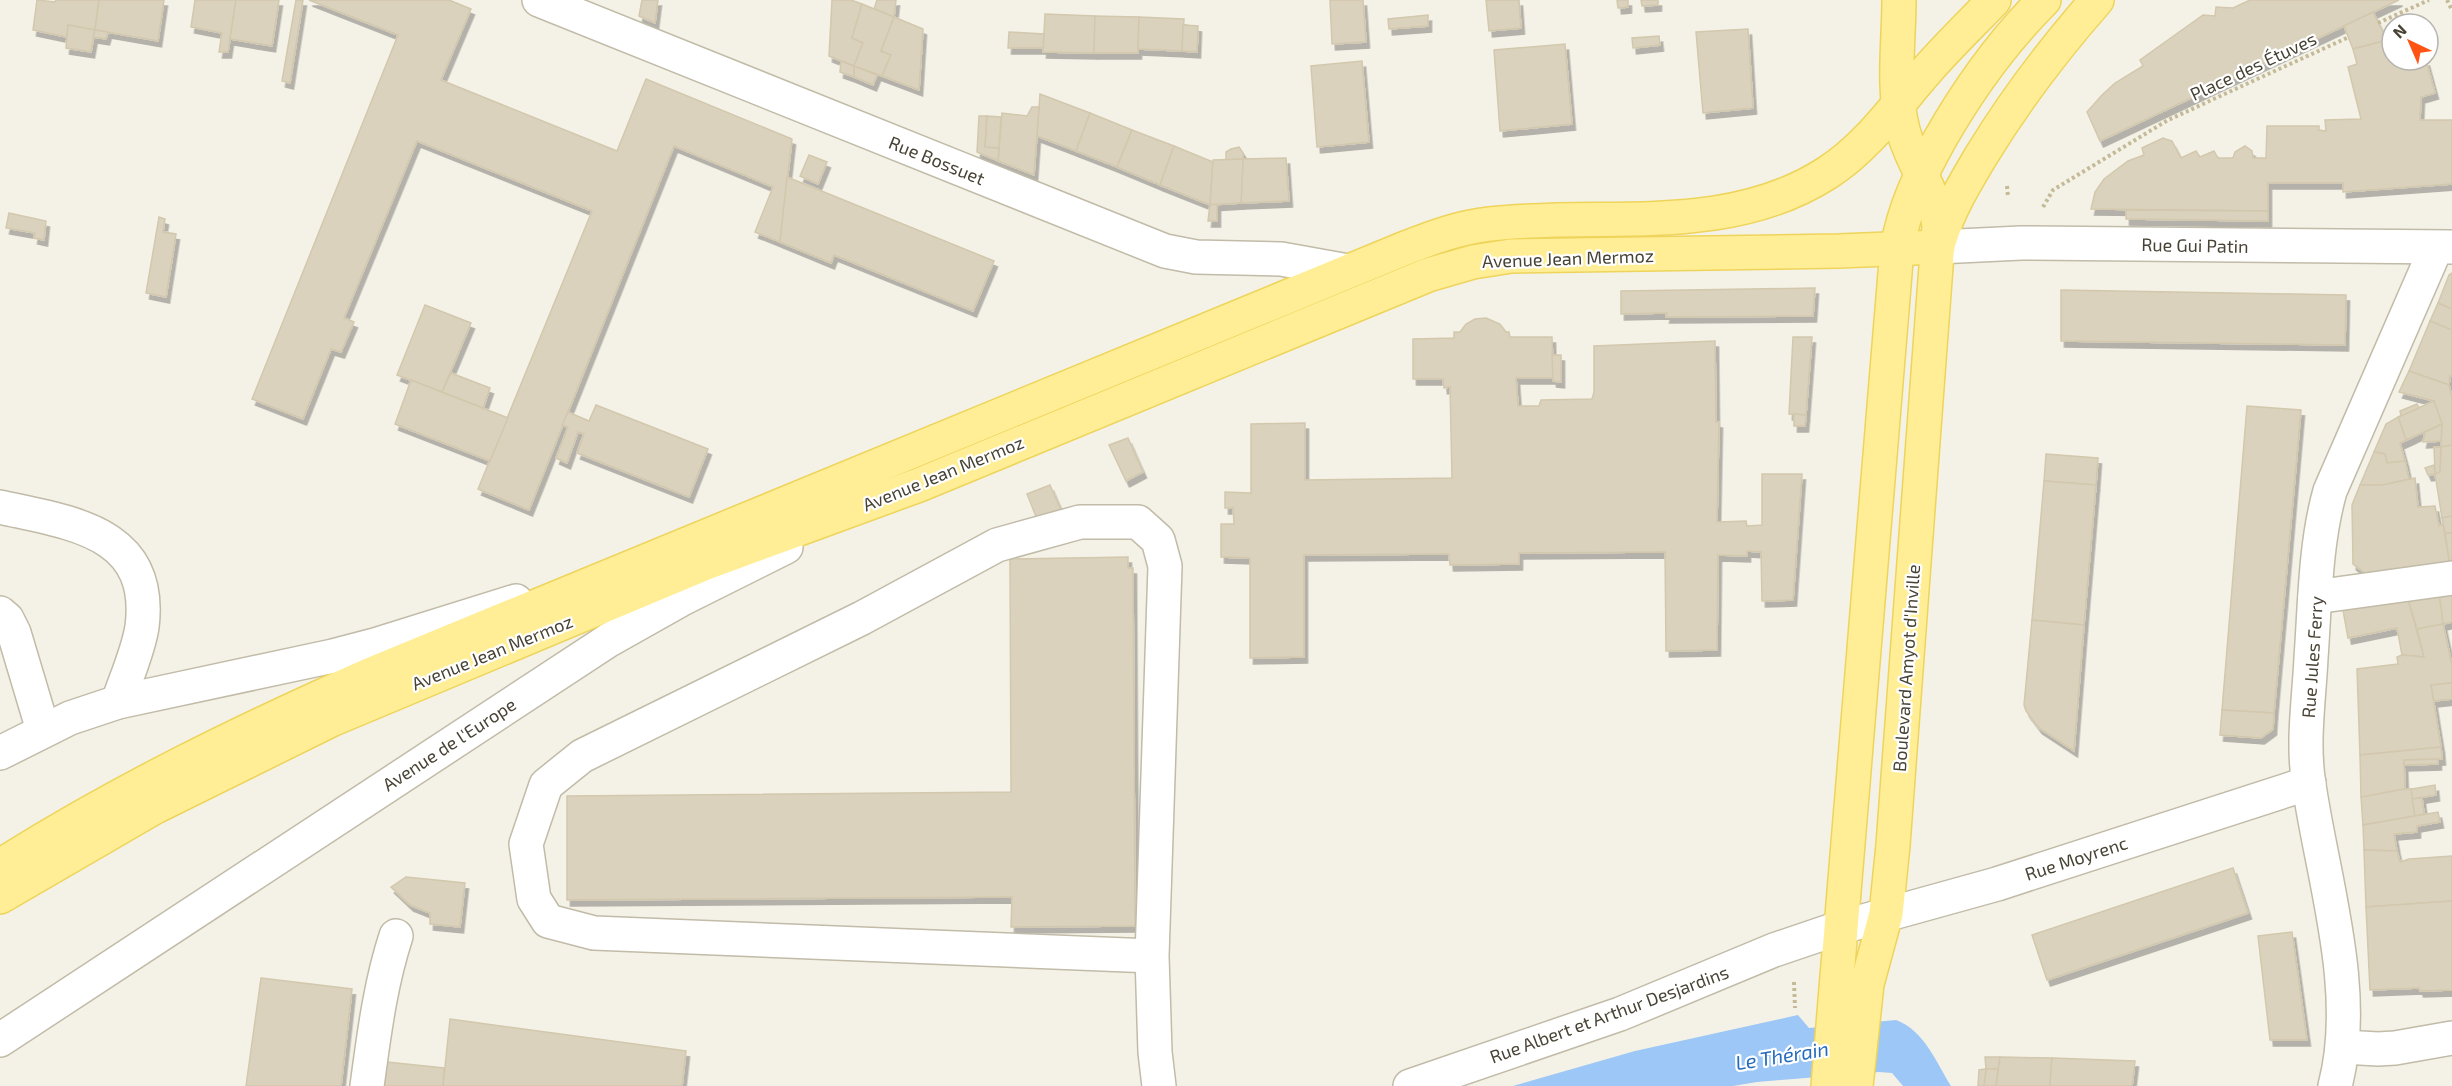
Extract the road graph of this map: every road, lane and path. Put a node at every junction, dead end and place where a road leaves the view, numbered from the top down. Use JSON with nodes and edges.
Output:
{"nodes":[{"id":1,"x":539,"y":0,"type":"edge"},
{"id":2,"x":1899,"y":0,"type":"edge"},
{"id":3,"x":1994,"y":0,"type":"edge"},
{"id":4,"x":2044,"y":0,"type":"edge"},
{"id":5,"x":2097,"y":0,"type":"edge"},
{"id":6,"x":2430,"y":0,"type":"edge"},
{"id":7,"x":2447,"y":0,"type":"edge"},
{"id":8,"x":2452,"y":10,"type":"edge"},
{"id":9,"x":2378,"y":23,"type":"dead end"},
{"id":10,"x":2349,"y":37,"type":"dead end"},
{"id":11,"x":1898,"y":105,"type":"junction"},
{"id":12,"x":1921,"y":174,"type":"junction"},
{"id":13,"x":2021,"y":243,"type":"junction"},
{"id":14,"x":1938,"y":247,"type":"junction"},
{"id":15,"x":2444,"y":248,"type":"edge"},
{"id":16,"x":1897,"y":249,"type":"junction"},
{"id":17,"x":1348,"y":272,"type":"junction"},
{"id":18,"x":919,"y":485,"type":"junction"},
{"id":19,"x":0,"y":507,"type":"edge"},
{"id":20,"x":644,"y":560,"type":"junction"},
{"id":21,"x":2452,"y":578,"type":"edge"},
{"id":22,"x":2315,"y":597,"type":"junction"},
{"id":23,"x":0,"y":613,"type":"edge"},
{"id":24,"x":118,"y":702,"type":"junction"},
{"id":25,"x":43,"y":730,"type":"junction"},
{"id":26,"x":0,"y":753,"type":"edge"},
{"id":27,"x":2308,"y":783,"type":"junction"},
{"id":28,"x":0,"y":866,"type":"edge"},
{"id":29,"x":0,"y":897,"type":"edge"},
{"id":30,"x":1886,"y":914,"type":"junction"},
{"id":31,"x":1842,"y":927,"type":"junction"},
{"id":32,"x":396,"y":936,"type":"dead end"},
{"id":33,"x":1152,"y":956,"type":"junction"},
{"id":34,"x":1850,"y":1005,"type":"junction"},
{"id":35,"x":2452,"y":1038,"type":"edge"},
{"id":36,"x":0,"y":1040,"type":"edge"},
{"id":37,"x":2343,"y":1047,"type":"junction"},
{"id":38,"x":367,"y":1086,"type":"edge"},
{"id":39,"x":1159,"y":1086,"type":"edge"},
{"id":40,"x":1410,"y":1086,"type":"edge"},
{"id":41,"x":1828,"y":1086,"type":"edge"},
{"id":42,"x":1856,"y":1086,"type":"edge"},
{"id":43,"x":2335,"y":1086,"type":"edge"}],
"edges":[{"from":1,"to":17,"type":"street","name":"Rue Bossuet"},
{"from":2,"to":11,"type":"main road"},
{"from":3,"to":11,"type":"main road","name":"Avenue Jean Mermoz"},
{"from":4,"to":12,"type":"main road","name":"Boulevard Amyot d'Inville"},
{"from":5,"to":14,"type":"main road"},
{"from":6,"to":9,"type":"path"},
{"from":7,"to":8,"type":"path"},
{"from":10,"to":13,"type":"path","name":"Place des Étuves"},
{"from":11,"to":12,"type":"main road"},
{"from":11,"to":17,"type":"main road","name":"Avenue Jean Mermoz"},
{"from":12,"to":14,"type":"main road"},
{"from":12,"to":16,"type":"main road","name":"Boulevard Amyot d'Inville"},
{"from":13,"to":14,"type":"street","name":"Rue Gui Patin"},
{"from":13,"to":15,"type":"street","name":"Rue Gui Patin"},
{"from":14,"to":16,"type":"main road","name":"Avenue Jean Mermoz"},
{"from":14,"to":30,"type":"main road","name":"Boulevard Amyot d'Inville"},
{"from":15,"to":22,"type":"street","name":"Rue Jules Ferry"},
{"from":16,"to":18,"type":"main road","name":"Avenue Jean Mermoz"},
{"from":16,"to":31,"type":"main road","name":"Boulevard Amyot d'Inville"},
{"from":17,"to":20,"type":"main road","name":"Avenue Jean Mermoz"},
{"from":18,"to":29,"type":"main road","name":"Avenue Jean Mermoz"},
{"from":18,"to":36,"type":"street","name":"Avenue de l'Europe"},
{"from":19,"to":24,"type":"street"},
{"from":20,"to":24,"type":"street"},
{"from":20,"to":28,"type":"main road","name":"Avenue Jean Mermoz"},
{"from":21,"to":22,"type":"street"},
{"from":22,"to":27,"type":"street","name":"Rue Jules Ferry"},
{"from":23,"to":25,"type":"street"},
{"from":24,"to":25,"type":"street"},
{"from":25,"to":26,"type":"street"},
{"from":27,"to":30,"type":"street","name":"Rue Moyrenc"},
{"from":27,"to":37,"type":"street","name":"Rue Jules Ferry"},
{"from":30,"to":31,"type":"street","name":"Rue Moyrenc"},
{"from":30,"to":34,"type":"main road","name":"Boulevard Amyot d'Inville"},
{"from":31,"to":34,"type":"main road","name":"Boulevard Amyot d'Inville"},
{"from":31,"to":40,"type":"street","name":"Rue Albert et Arthur Desjardins"},
{"from":32,"to":38,"type":"street"},
{"from":33,"to":33,"type":"street"},
{"from":33,"to":39,"type":"street"},
{"from":34,"to":41,"type":"main road","name":"Boulevard Amyot d'Inville"},
{"from":34,"to":42,"type":"main road","name":"Boulevard Amyot d'Inville"},
{"from":35,"to":37,"type":"street"},
{"from":37,"to":43,"type":"street","name":"Rue Jules Ferry"}]}
